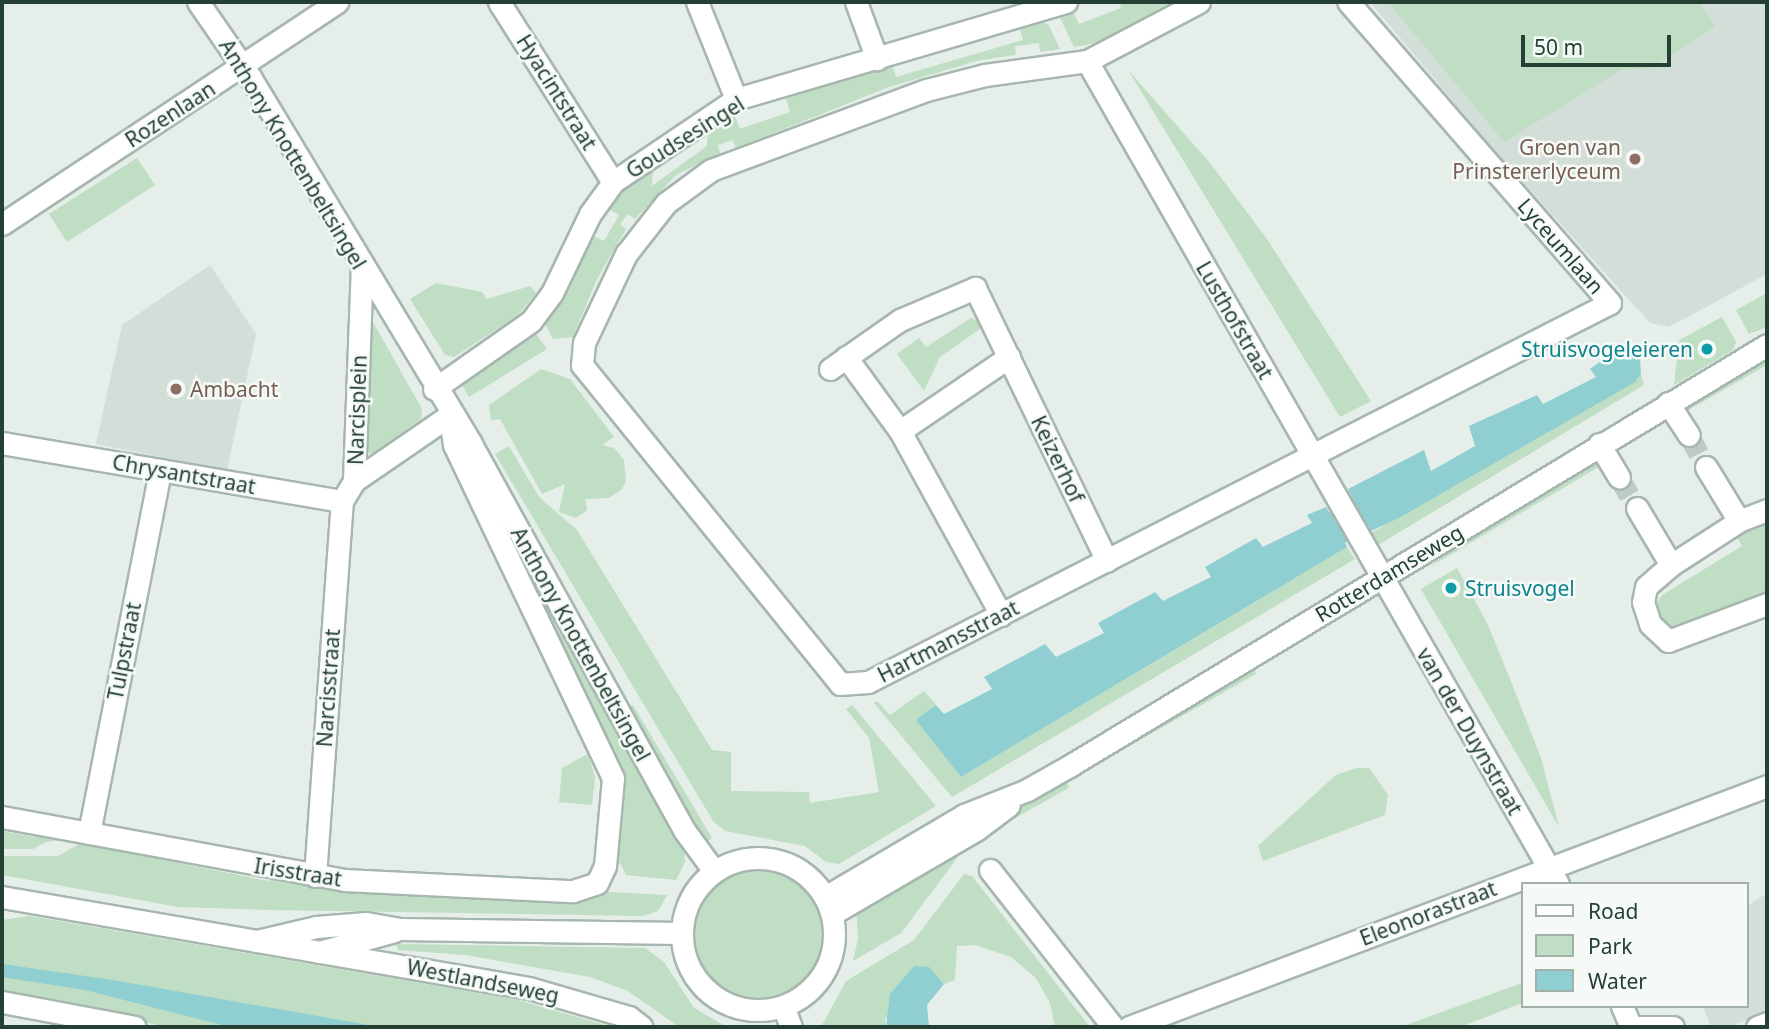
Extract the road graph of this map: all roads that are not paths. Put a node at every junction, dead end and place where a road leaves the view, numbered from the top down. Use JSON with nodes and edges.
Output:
{"nodes":[{"id":1,"x":198,"y":2,"type":"edge"},
{"id":2,"x":337,"y":2,"type":"edge"},
{"id":3,"x":499,"y":2,"type":"edge"},
{"id":4,"x":697,"y":2,"type":"edge"},
{"id":5,"x":856,"y":2,"type":"edge"},
{"id":6,"x":1066,"y":2,"type":"edge"},
{"id":7,"x":1199,"y":2,"type":"edge"},
{"id":8,"x":1348,"y":2,"type":"edge"},
{"id":9,"x":1012,"y":9,"type":"edge"},
{"id":10,"x":877,"y":59,"type":"junction"},
{"id":11,"x":1087,"y":61,"type":"junction"},
{"id":12,"x":242,"y":64,"type":"junction"},
{"id":13,"x":736,"y":99,"type":"junction"},
{"id":14,"x":613,"y":182,"type":"junction"},
{"id":15,"x":2,"y":224,"type":"edge"},
{"id":16,"x":362,"y":265,"type":"junction"},
{"id":17,"x":1761,"y":346,"type":"edge"},
{"id":18,"x":1009,"y":357,"type":"junction"},
{"id":19,"x":581,"y":358,"type":"joint"},
{"id":20,"x":434,"y":388,"type":"junction"},
{"id":21,"x":1668,"y":403,"type":"junction"},
{"id":22,"x":450,"y":415,"type":"junction"},
{"id":23,"x":901,"y":431,"type":"junction"},
{"id":24,"x":1689,"y":435,"type":"tunnel mouth"},
{"id":25,"x":2,"y":443,"type":"edge"},
{"id":26,"x":1600,"y":444,"type":"junction"},
{"id":27,"x":1314,"y":455,"type":"junction"},
{"id":28,"x":160,"y":470,"type":"junction"},
{"id":29,"x":1716,"y":472,"type":"tunnel mouth"},
{"id":30,"x":1619,"y":477,"type":"tunnel mouth"},
{"id":31,"x":354,"y":481,"type":"junction"},
{"id":32,"x":342,"y":501,"type":"junction"},
{"id":33,"x":1767,"y":510,"type":"edge"},
{"id":34,"x":1641,"y":514,"type":"tunnel mouth"},
{"id":35,"x":1739,"y":520,"type":"junction"},
{"id":36,"x":1107,"y":561,"type":"junction"},
{"id":37,"x":1671,"y":565,"type":"junction"},
{"id":38,"x":1383,"y":579,"type":"junction"},
{"id":39,"x":1767,"y":604,"type":"edge"},
{"id":40,"x":1002,"y":614,"type":"junction"},
{"id":41,"x":1767,"y":786,"type":"edge"},
{"id":42,"x":2,"y":817,"type":"edge"},
{"id":43,"x":89,"y":833,"type":"junction"},
{"id":44,"x":990,"y":870,"type":"dead end"},
{"id":45,"x":714,"y":871,"type":"junction"},
{"id":46,"x":314,"y":876,"type":"junction"},
{"id":47,"x":1553,"y":876,"type":"edge"},
{"id":48,"x":1536,"y":882,"type":"edge"},
{"id":49,"x":597,"y":883,"type":"joint"},
{"id":50,"x":1520,"y":888,"type":"edge"},
{"id":51,"x":5,"y":899,"type":"edge"},
{"id":52,"x":828,"y":906,"type":"junction"},
{"id":53,"x":400,"y":929,"type":"junction"},
{"id":54,"x":681,"y":933,"type":"junction"},
{"id":55,"x":257,"y":942,"type":"junction"},
{"id":56,"x":319,"y":953,"type":"junction"},
{"id":57,"x":2,"y":1002,"type":"edge"},
{"id":58,"x":783,"y":1006,"type":"junction"},
{"id":59,"x":1623,"y":1008,"type":"edge"},
{"id":60,"x":46,"y":1018,"type":"edge"},
{"id":61,"x":1667,"y":1019,"type":"edge"},
{"id":62,"x":1767,"y":1023,"type":"edge"},
{"id":63,"x":135,"y":1027,"type":"edge"},
{"id":64,"x":642,"y":1027,"type":"edge"},
{"id":65,"x":792,"y":1027,"type":"edge"},
{"id":66,"x":1113,"y":1027,"type":"edge"},
{"id":67,"x":1129,"y":1027,"type":"edge"},
{"id":68,"x":1630,"y":1027,"type":"edge"},
{"id":69,"x":1757,"y":1027,"type":"edge"}],
"edges":[{"from":1,"to":12,"type":"street","name":"Anthony Knottenbeltsingel"},
{"from":2,"to":12,"type":"street","name":"Rozenlaan"},
{"from":3,"to":14,"type":"street","name":"Hyacintstraat"},
{"from":4,"to":13,"type":"street"},
{"from":5,"to":10,"type":"street"},
{"from":6,"to":9,"type":"street","name":"Goudsesingel"},
{"from":7,"to":11,"type":"street","name":"Goudsesingel"},
{"from":8,"to":27,"type":"street","name":"Lyceumlaan"},
{"from":9,"to":10,"type":"street","name":"Goudsesingel"},
{"from":10,"to":13,"type":"street","name":"Goudsesingel"},
{"from":11,"to":19,"type":"street","name":"Goudsesingel"},
{"from":11,"to":27,"type":"street","name":"Lusthofstraat"},
{"from":12,"to":15,"type":"street","name":"Rozenlaan"},
{"from":12,"to":16,"type":"street","name":"Anthony Knottenbeltsingel"},
{"from":13,"to":14,"type":"street","name":"Goudsesingel"},
{"from":14,"to":20,"type":"street","name":"Goudsesingel"},
{"from":16,"to":20,"type":"street","name":"Anthony Knottenbeltsingel"},
{"from":16,"to":31,"type":"street","name":"Narcisplein"},
{"from":17,"to":21,"type":"street","name":"Rotterdamseweg"},
{"from":18,"to":23,"type":"street"},
{"from":18,"to":23,"type":"street","name":"Keizerhof"},
{"from":18,"to":36,"type":"street","name":"Keizerhof"},
{"from":19,"to":40,"type":"street","name":"Hartmansstraat"},
{"from":20,"to":22,"type":"street","name":"Anthony Knottenbeltsingel"},
{"from":21,"to":24,"type":"street"},
{"from":21,"to":26,"type":"street","name":"Rotterdamseweg"},
{"from":22,"to":31,"type":"street","name":"Narcisplein"},
{"from":22,"to":45,"type":"street","name":"Anthony Knottenbeltsingel"},
{"from":22,"to":49,"type":"street","name":"Anthony Knottenbeltsingel"},
{"from":23,"to":40,"type":"street","name":"Keizerhof"},
{"from":25,"to":28,"type":"street","name":"Chrysantstraat"},
{"from":26,"to":30,"type":"street"},
{"from":26,"to":38,"type":"street","name":"Rotterdamseweg"},
{"from":27,"to":36,"type":"street","name":"Hartmansstraat"},
{"from":27,"to":38,"type":"street","name":"Lusthofstraat"},
{"from":28,"to":32,"type":"street","name":"Chrysantstraat"},
{"from":28,"to":43,"type":"street","name":"Tulpstraat"},
{"from":29,"to":35,"type":"street"},
{"from":31,"to":32,"type":"street"},
{"from":32,"to":46,"type":"street","name":"Narcisstraat"},
{"from":33,"to":35,"type":"street"},
{"from":34,"to":37,"type":"street"},
{"from":35,"to":37,"type":"street"},
{"from":36,"to":40,"type":"street","name":"Hartmansstraat"},
{"from":37,"to":39,"type":"street"},
{"from":38,"to":47,"type":"street","name":"van der Duynstraat"},
{"from":38,"to":52,"type":"street","name":"Rotterdamseweg"},
{"from":41,"to":47,"type":"street","name":"Eleonorastraat"},
{"from":42,"to":43,"type":"street","name":"Irisstraat"},
{"from":43,"to":46,"type":"street","name":"Irisstraat"},
{"from":44,"to":66,"type":"street"},
{"from":45,"to":52,"type":"street"},
{"from":45,"to":54,"type":"street"},
{"from":46,"to":49,"type":"street","name":"Irisstraat"},
{"from":47,"to":48,"type":"street","name":"Eleonorastraat"},
{"from":50,"to":67,"type":"street","name":"Eleonorastraat"},
{"from":51,"to":55,"type":"street","name":"Westlandseweg"},
{"from":52,"to":58,"type":"street"},
{"from":53,"to":54,"type":"street","name":"Westlandseweg"},
{"from":53,"to":55,"type":"street","name":"Westlandseweg"},
{"from":53,"to":56,"type":"street","name":"Westlandseweg"},
{"from":54,"to":58,"type":"street"},
{"from":55,"to":56,"type":"street","name":"Westlandseweg"},
{"from":56,"to":64,"type":"street","name":"Westlandseweg"},
{"from":57,"to":60,"type":"street"},
{"from":58,"to":65,"type":"street"},
{"from":59,"to":68,"type":"street"},
{"from":60,"to":63,"type":"street"},
{"from":61,"to":68,"type":"street"},
{"from":62,"to":69,"type":"street"}]}
